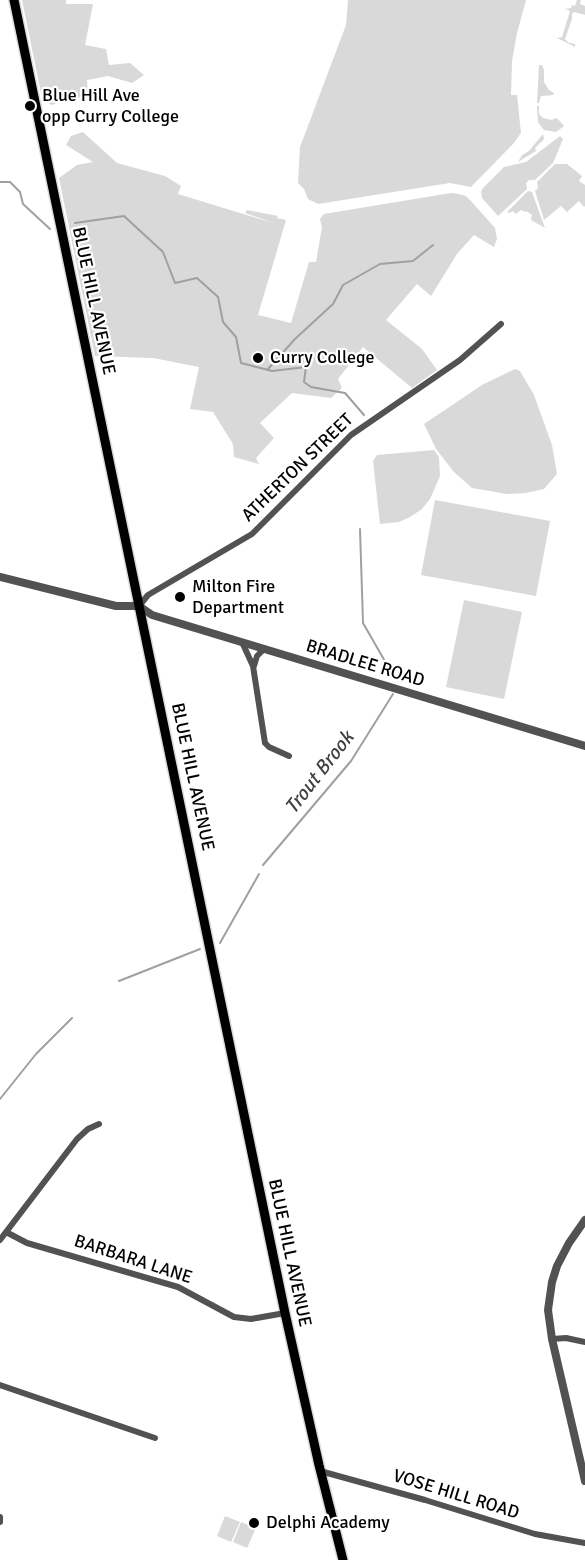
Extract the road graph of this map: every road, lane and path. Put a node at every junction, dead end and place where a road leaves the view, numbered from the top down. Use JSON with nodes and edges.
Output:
{"nodes":[{"id":1,"x":14,"y":0,"type":"edge"},
{"id":2,"x":501,"y":324,"type":"dead end"},
{"id":3,"x":0,"y":577,"type":"edge"},
{"id":4,"x":139,"y":606,"type":"junction"},
{"id":5,"x":242,"y":642,"type":"junction"},
{"id":6,"x":264,"y":649,"type":"junction"},
{"id":7,"x":254,"y":672,"type":"junction"},
{"id":8,"x":585,"y":746,"type":"edge"},
{"id":9,"x":289,"y":756,"type":"dead end"},
{"id":10,"x":99,"y":1124,"type":"dead end"},
{"id":11,"x":585,"y":1220,"type":"edge"},
{"id":12,"x":6,"y":1232,"type":"junction"},
{"id":13,"x":0,"y":1240,"type":"edge"},
{"id":14,"x":285,"y":1313,"type":"junction"},
{"id":15,"x":552,"y":1339,"type":"junction"},
{"id":16,"x":585,"y":1342,"type":"edge"},
{"id":17,"x":0,"y":1385,"type":"edge"},
{"id":18,"x":155,"y":1438,"type":"dead end"},
{"id":19,"x":320,"y":1471,"type":"junction"},
{"id":20,"x":585,"y":1481,"type":"edge"},
{"id":21,"x":0,"y":1517,"type":"edge"},
{"id":22,"x":0,"y":1522,"type":"edge"},
{"id":23,"x":585,"y":1543,"type":"edge"},
{"id":24,"x":343,"y":1560,"type":"edge"}],
"edges":[{"from":1,"to":4,"type":"highway","name":"BLUE HILL AVENUE"},
{"from":2,"to":4,"type":"street","name":"ATHERTON STREET"},
{"from":3,"to":4,"type":"street"},
{"from":4,"to":5,"type":"street","name":"BRADLEE ROAD"},
{"from":4,"to":14,"type":"highway","name":"BLUE HILL AVENUE"},
{"from":5,"to":6,"type":"street","name":"BRADLEE ROAD"},
{"from":5,"to":7,"type":"street"},
{"from":6,"to":7,"type":"street"},
{"from":6,"to":8,"type":"street","name":"BRADLEE ROAD"},
{"from":7,"to":9,"type":"street"},
{"from":10,"to":12,"type":"street"},
{"from":11,"to":15,"type":"street"},
{"from":12,"to":13,"type":"street"},
{"from":12,"to":14,"type":"street","name":"BARBARA LANE"},
{"from":14,"to":19,"type":"highway","name":"BLUE HILL AVENUE"},
{"from":15,"to":16,"type":"street"},
{"from":15,"to":20,"type":"street"},
{"from":17,"to":18,"type":"street"},
{"from":19,"to":23,"type":"street","name":"VOSE HILL ROAD"},
{"from":19,"to":24,"type":"highway","name":"BLUE HILL AVENUE"},
{"from":21,"to":22,"type":"street"}]}
